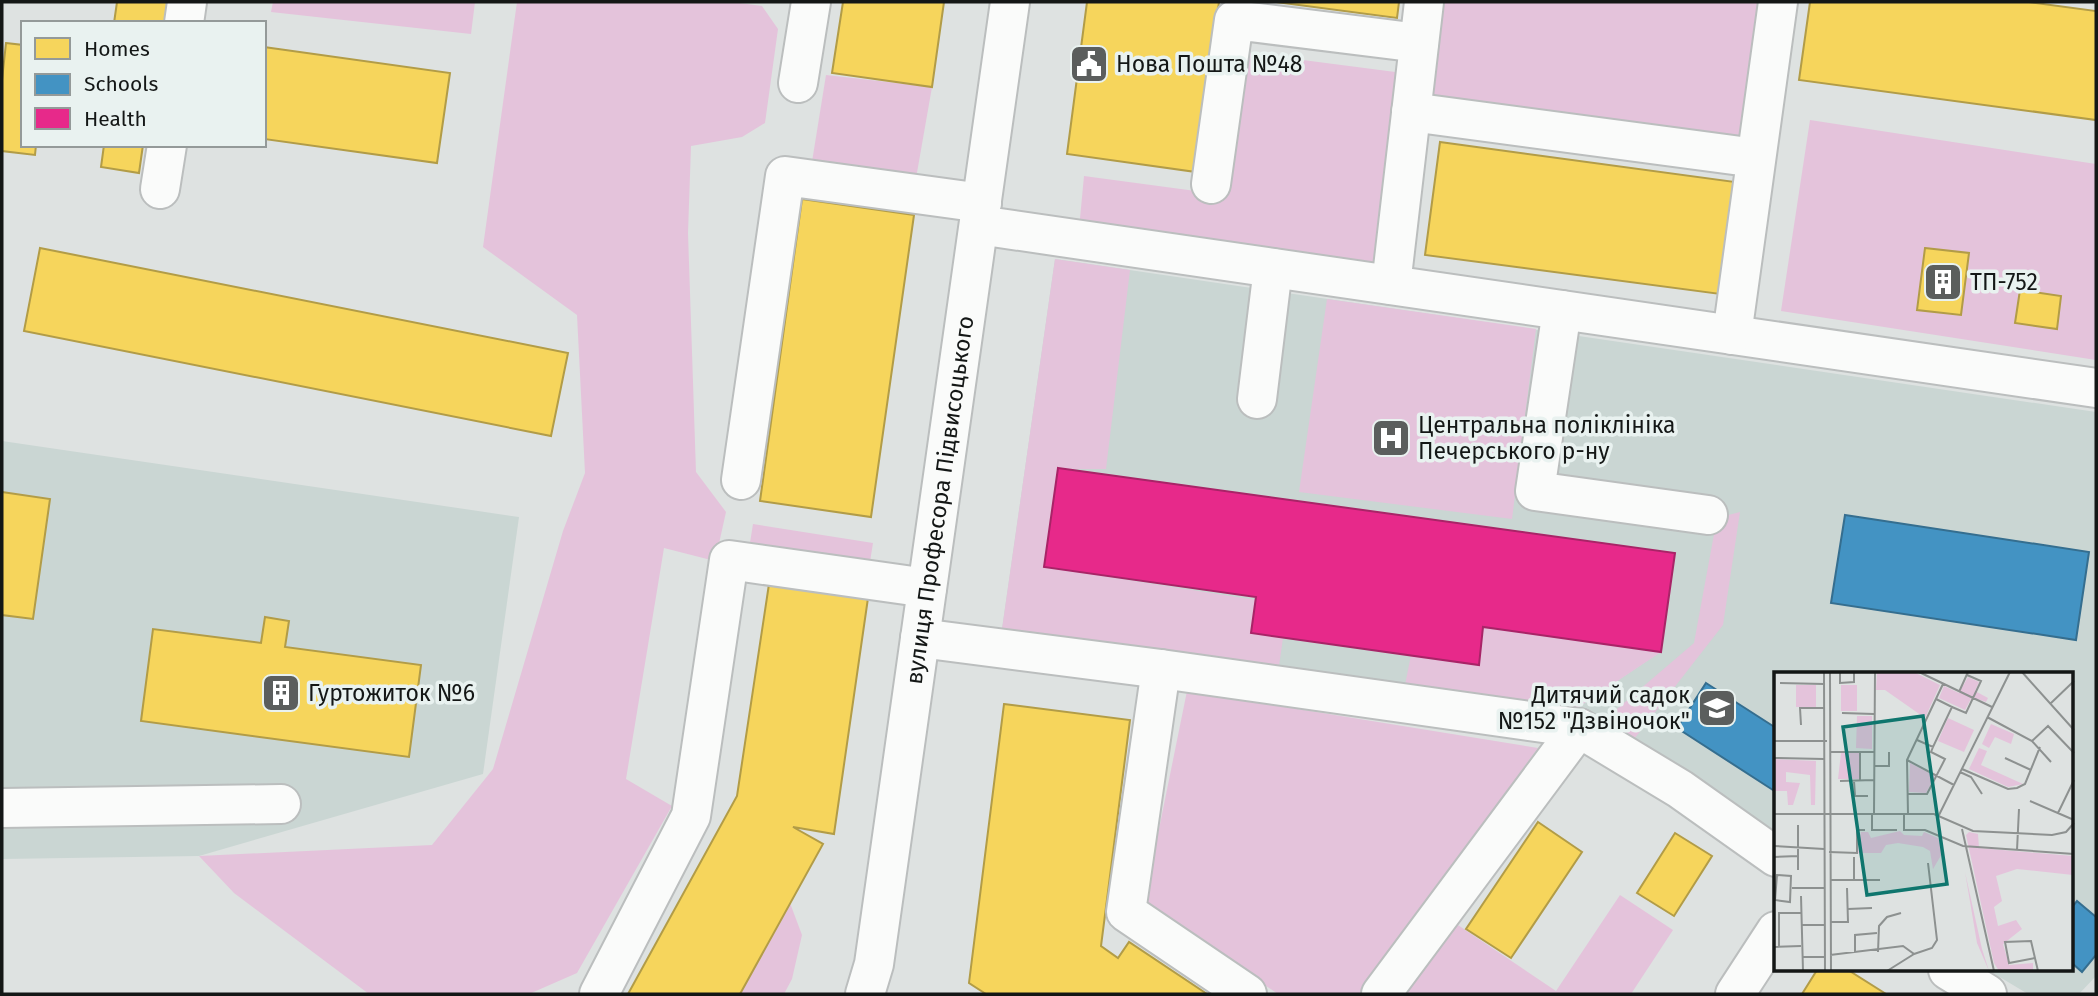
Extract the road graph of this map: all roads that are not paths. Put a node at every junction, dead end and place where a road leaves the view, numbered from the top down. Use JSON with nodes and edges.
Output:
{"nodes":[{"id":1,"x":187,"y":2,"type":"edge"},
{"id":2,"x":811,"y":2,"type":"edge"},
{"id":3,"x":1010,"y":2,"type":"edge"},
{"id":4,"x":1424,"y":2,"type":"edge"},
{"id":5,"x":1778,"y":2,"type":"edge"},
{"id":6,"x":184,"y":21,"type":"edge"},
{"id":7,"x":1419,"y":43,"type":"junction"},
{"id":8,"x":798,"y":83,"type":"dead end"},
{"id":9,"x":1411,"y":112,"type":"junction"},
{"id":10,"x":167,"y":147,"type":"edge"},
{"id":11,"x":1756,"y":158,"type":"junction"},
{"id":12,"x":1211,"y":184,"type":"dead end"},
{"id":13,"x":160,"y":189,"type":"dead end"},
{"id":14,"x":980,"y":214,"type":"junction"},
{"id":15,"x":1273,"y":268,"type":"junction"},
{"id":16,"x":1391,"y":285,"type":"junction"},
{"id":17,"x":1562,"y":310,"type":"junction"},
{"id":18,"x":1732,"y":335,"type":"junction"},
{"id":19,"x":2096,"y":388,"type":"edge"},
{"id":20,"x":1257,"y":399,"type":"dead end"},
{"id":21,"x":741,"y":480,"type":"dead end"},
{"id":22,"x":1708,"y":515,"type":"dead end"},
{"id":23,"x":927,"y":588,"type":"junction"},
{"id":24,"x":920,"y":638,"type":"junction"},
{"id":25,"x":1161,"y":669,"type":"junction"},
{"id":26,"x":1579,"y":728,"type":"junction"},
{"id":27,"x":281,"y":804,"type":"dead end"},
{"id":28,"x":2,"y":808,"type":"edge"},
{"id":29,"x":1774,"y":856,"type":"edge"},
{"id":30,"x":1774,"y":934,"type":"edge"},
{"id":31,"x":1951,"y":972,"type":"edge"},
{"id":32,"x":599,"y":994,"type":"edge"},
{"id":33,"x":864,"y":994,"type":"edge"},
{"id":34,"x":1247,"y":994,"type":"edge"},
{"id":35,"x":1381,"y":994,"type":"edge"},
{"id":36,"x":1735,"y":994,"type":"edge"},
{"id":37,"x":1987,"y":994,"type":"edge"}],
"edges":[{"from":1,"to":6,"type":"street"},
{"from":2,"to":8,"type":"street"},
{"from":3,"to":14,"type":"street","name":"вулиця Професора Підвисоцького"},
{"from":4,"to":7,"type":"street"},
{"from":5,"to":11,"type":"street"},
{"from":7,"to":9,"type":"street"},
{"from":7,"to":12,"type":"street"},
{"from":9,"to":11,"type":"street"},
{"from":9,"to":16,"type":"street"},
{"from":10,"to":13,"type":"street"},
{"from":11,"to":18,"type":"street"},
{"from":14,"to":15,"type":"street"},
{"from":14,"to":21,"type":"street"},
{"from":14,"to":23,"type":"street","name":"вулиця Професора Підвисоцького"},
{"from":15,"to":16,"type":"street"},
{"from":15,"to":20,"type":"street"},
{"from":16,"to":17,"type":"street"},
{"from":17,"to":18,"type":"street"},
{"from":17,"to":22,"type":"street"},
{"from":18,"to":19,"type":"street"},
{"from":23,"to":24,"type":"street","name":"вулиця Професора Підвисоцького"},
{"from":23,"to":32,"type":"street"},
{"from":24,"to":25,"type":"street"},
{"from":24,"to":33,"type":"street","name":"вулиця Професора Підвисоцького"},
{"from":25,"to":26,"type":"street"},
{"from":25,"to":34,"type":"street"},
{"from":26,"to":29,"type":"street"},
{"from":26,"to":35,"type":"street"},
{"from":27,"to":28,"type":"street"},
{"from":30,"to":36,"type":"street"},
{"from":31,"to":37,"type":"street"}]}
